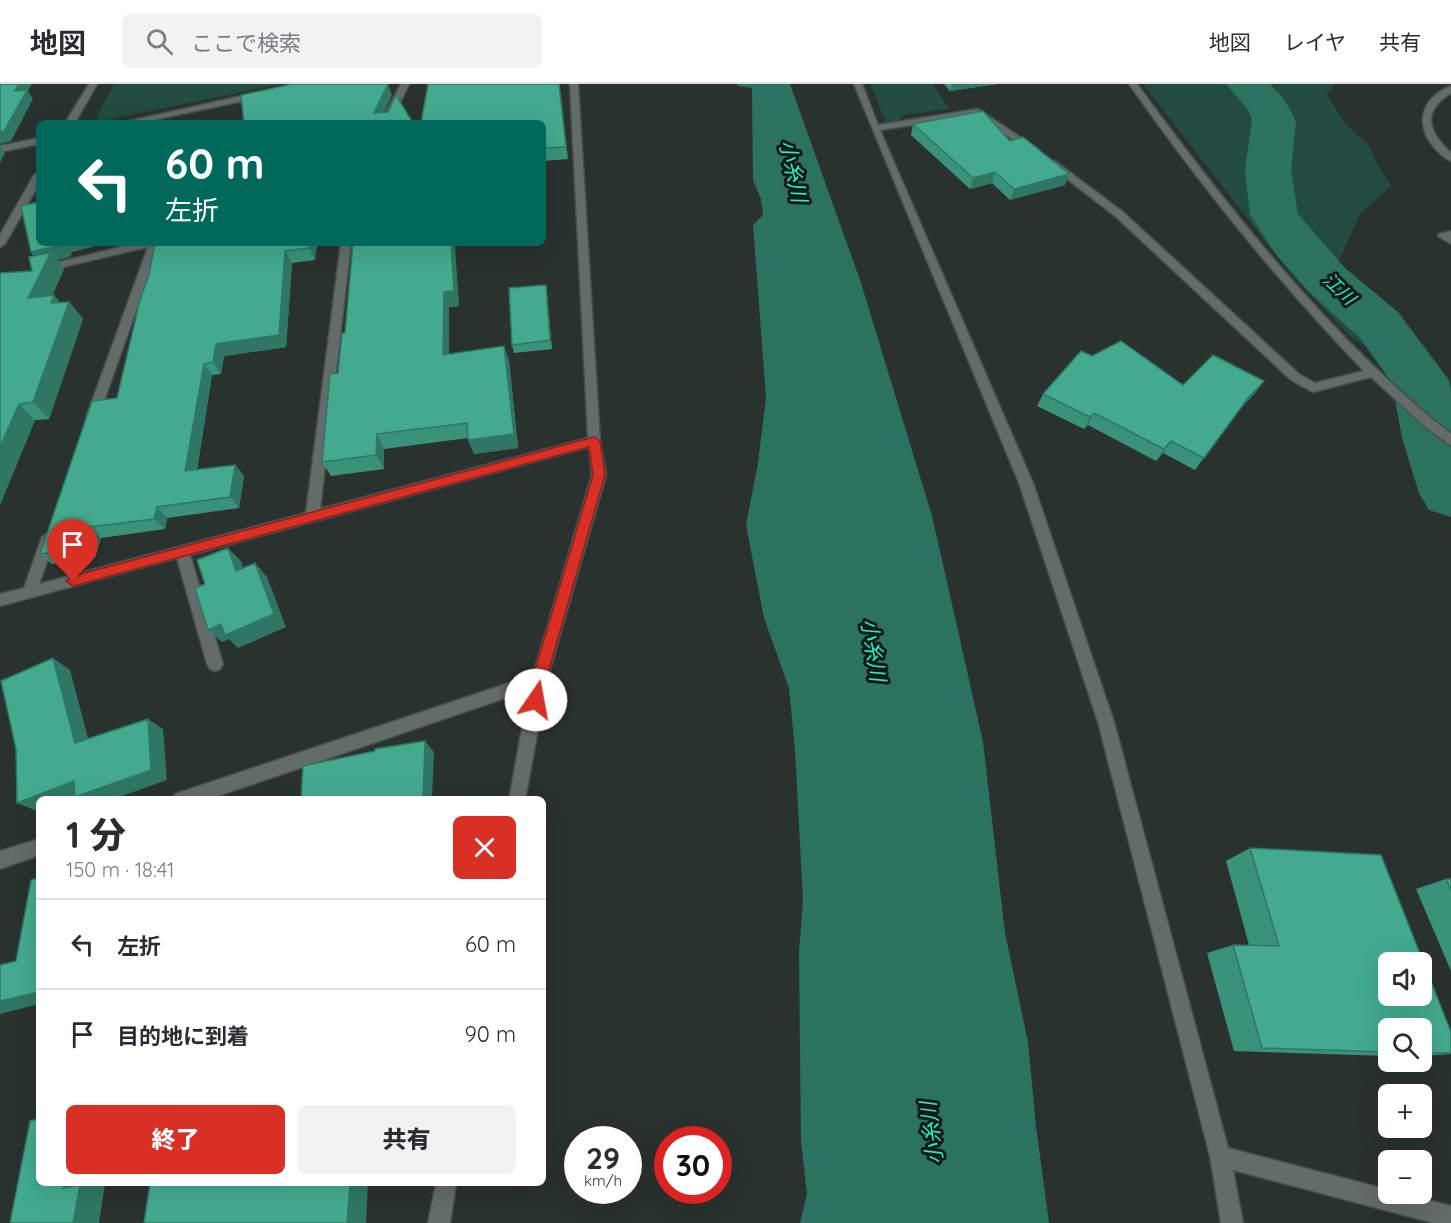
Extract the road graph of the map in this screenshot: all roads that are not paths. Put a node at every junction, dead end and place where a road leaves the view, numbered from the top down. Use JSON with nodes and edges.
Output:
{"nodes":[{"id":1,"x":93,"y":84,"type":"edge"},
{"id":2,"x":405,"y":84,"type":"edge"},
{"id":3,"x":574,"y":84,"type":"edge"},
{"id":4,"x":858,"y":84,"type":"edge"},
{"id":5,"x":1132,"y":84,"type":"edge"},
{"id":6,"x":1451,"y":89,"type":"edge"},
{"id":7,"x":265,"y":94,"type":"edge"},
{"id":8,"x":72,"y":120,"type":"edge"},
{"id":9,"x":140,"y":120,"type":"edge"},
{"id":10,"x":385,"y":120,"type":"edge"},
{"id":11,"x":875,"y":128,"type":"junction"},
{"id":12,"x":36,"y":142,"type":"edge"},
{"id":13,"x":0,"y":149,"type":"edge"},
{"id":14,"x":1451,"y":158,"type":"edge"},
{"id":15,"x":36,"y":180,"type":"edge"},
{"id":16,"x":36,"y":204,"type":"edge"},
{"id":17,"x":20,"y":208,"type":"junction"},
{"id":18,"x":1451,"y":234,"type":"edge"},
{"id":19,"x":1451,"y":242,"type":"edge"},
{"id":20,"x":0,"y":244,"type":"edge"},
{"id":21,"x":139,"y":246,"type":"edge"},
{"id":22,"x":151,"y":246,"type":"edge"},
{"id":23,"x":346,"y":246,"type":"edge"},
{"id":24,"x":35,"y":271,"type":"edge"},
{"id":25,"x":1371,"y":373,"type":"junction"},
{"id":26,"x":86,"y":435,"type":"edge"},
{"id":27,"x":594,"y":441,"type":"junction"},
{"id":28,"x":1451,"y":441,"type":"edge"},
{"id":29,"x":312,"y":517,"type":"junction"},
{"id":30,"x":53,"y":525,"type":"edge"},
{"id":31,"x":182,"y":552,"type":"junction"},
{"id":32,"x":29,"y":593,"type":"junction"},
{"id":33,"x":0,"y":600,"type":"edge"},
{"id":34,"x":215,"y":664,"type":"dead end"},
{"id":35,"x":539,"y":680,"type":"junction"},
{"id":36,"x":194,"y":796,"type":"edge"},
{"id":37,"x":518,"y":796,"type":"edge"},
{"id":38,"x":36,"y":848,"type":"edge"},
{"id":39,"x":0,"y":860,"type":"edge"},
{"id":40,"x":1220,"y":1156,"type":"junction"},
{"id":41,"x":447,"y":1186,"type":"edge"},
{"id":42,"x":1451,"y":1217,"type":"edge"},
{"id":43,"x":439,"y":1223,"type":"edge"},
{"id":44,"x":1232,"y":1223,"type":"edge"}],
"edges":[{"from":1,"to":8,"type":"street"},
{"from":2,"to":10,"type":"street"},
{"from":3,"to":27,"type":"street"},
{"from":4,"to":11,"type":"street"},
{"from":5,"to":25,"type":"street"},
{"from":6,"to":14,"type":"street"},
{"from":7,"to":9,"type":"street"},
{"from":11,"to":25,"type":"street"},
{"from":11,"to":40,"type":"street"},
{"from":12,"to":13,"type":"street"},
{"from":15,"to":17,"type":"street"},
{"from":16,"to":17,"type":"street"},
{"from":17,"to":20,"type":"street"},
{"from":18,"to":19,"type":"street"},
{"from":21,"to":24,"type":"street"},
{"from":22,"to":26,"type":"street"},
{"from":23,"to":29,"type":"street"},
{"from":25,"to":28,"type":"street"},
{"from":27,"to":29,"type":"street"},
{"from":27,"to":35,"type":"street"},
{"from":29,"to":31,"type":"street"},
{"from":30,"to":32,"type":"street"},
{"from":31,"to":32,"type":"street"},
{"from":31,"to":34,"type":"street"},
{"from":32,"to":33,"type":"street"},
{"from":35,"to":36,"type":"street"},
{"from":35,"to":37,"type":"street"},
{"from":38,"to":39,"type":"street"},
{"from":40,"to":42,"type":"street"},
{"from":40,"to":44,"type":"street"},
{"from":41,"to":43,"type":"street"}]}
